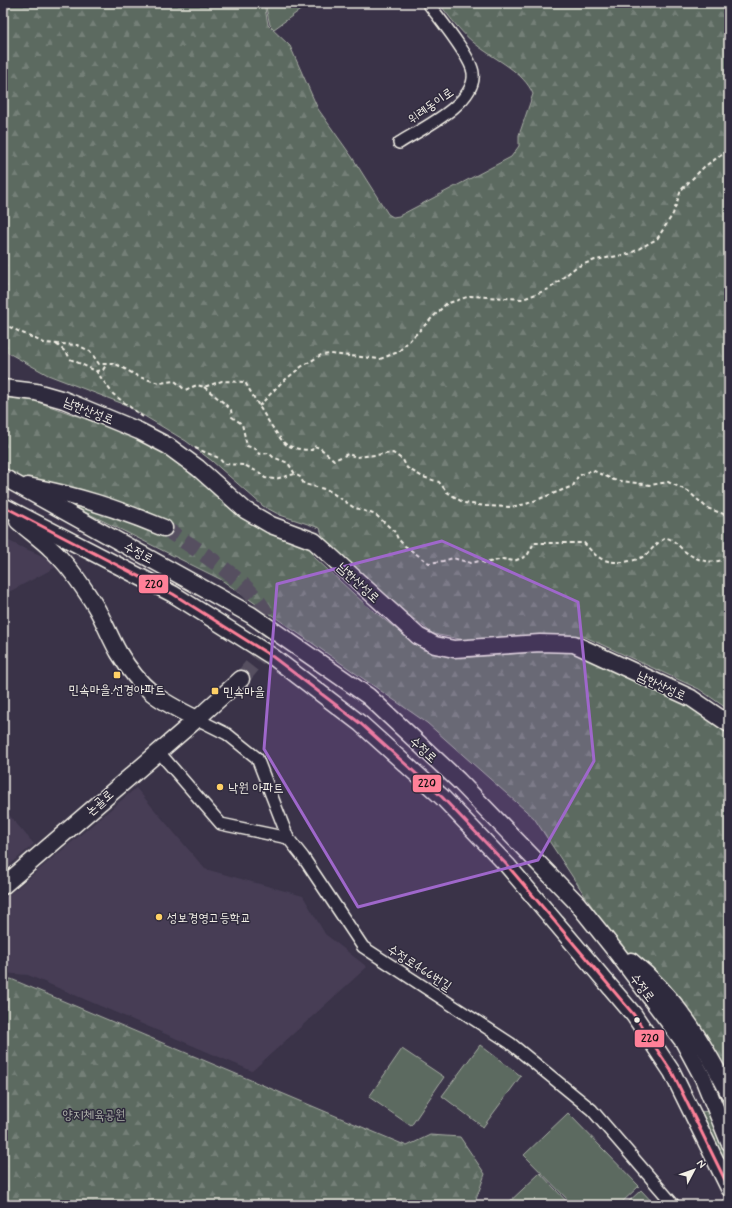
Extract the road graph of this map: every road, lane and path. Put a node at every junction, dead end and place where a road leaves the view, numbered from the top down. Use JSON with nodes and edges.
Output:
{"nodes":[{"id":1,"x":428,"y":3,"type":"edge"},
{"id":2,"x":399,"y":143,"type":"dead end"},
{"id":3,"x":729,"y":150,"type":"edge"},
{"id":4,"x":3,"y":324,"type":"edge"},
{"id":5,"x":56,"y":343,"type":"junction"},
{"id":6,"x":106,"y":365,"type":"junction"},
{"id":7,"x":96,"y":371,"type":"junction"},
{"id":8,"x":204,"y":387,"type":"junction"},
{"id":9,"x":3,"y":388,"type":"edge"},
{"id":10,"x":259,"y":406,"type":"junction"},
{"id":11,"x":145,"y":420,"type":"dead end"},
{"id":12,"x":194,"y":448,"type":"dead end"},
{"id":13,"x":295,"y":474,"type":"junction"},
{"id":14,"x":9,"y":481,"type":"edge"},
{"id":15,"x":3,"y":507,"type":"edge"},
{"id":16,"x":729,"y":516,"type":"edge"},
{"id":17,"x":164,"y":528,"type":"tunnel mouth"},
{"id":18,"x":729,"y":557,"type":"edge"},
{"id":19,"x":241,"y":679,"type":"tunnel mouth"},
{"id":20,"x":197,"y":719,"type":"junction"},
{"id":21,"x":729,"y":724,"type":"edge"},
{"id":22,"x":158,"y":751,"type":"junction"},
{"id":23,"x":288,"y":838,"type":"junction"},
{"id":24,"x":3,"y":886,"type":"edge"},
{"id":25,"x":612,"y":946,"type":"junction"},
{"id":26,"x":729,"y":1094,"type":"edge"},
{"id":27,"x":729,"y":1142,"type":"edge"},
{"id":28,"x":729,"y":1188,"type":"edge"},
{"id":29,"x":674,"y":1205,"type":"edge"}],
"edges":[{"from":1,"to":2,"type":"street","name":"위례동이로"},
{"from":3,"to":10,"type":"path"},
{"from":4,"to":5,"type":"path"},
{"from":5,"to":6,"type":"path"},
{"from":5,"to":7,"type":"path"},
{"from":6,"to":7,"type":"path"},
{"from":6,"to":8,"type":"path"},
{"from":7,"to":11,"type":"path"},
{"from":8,"to":10,"type":"path"},
{"from":8,"to":13,"type":"path"},
{"from":9,"to":21,"type":"main road","name":"남한산성로"},
{"from":10,"to":16,"type":"path"},
{"from":12,"to":13,"type":"path"},
{"from":13,"to":18,"type":"path"},
{"from":14,"to":17,"type":"main road"},
{"from":14,"to":25,"type":"main road","name":"수정로"},
{"from":15,"to":20,"type":"main road"},
{"from":15,"to":28,"type":"main road","name":"수정로"},
{"from":19,"to":20,"type":"main road","name":"논골로"},
{"from":20,"to":22,"type":"main road","name":"논골로"},
{"from":20,"to":23,"type":"street","name":"수정로466번길"},
{"from":22,"to":23,"type":"street"},
{"from":22,"to":24,"type":"main road","name":"논골로"},
{"from":23,"to":29,"type":"street","name":"수정로466번길"},
{"from":25,"to":26,"type":"main road"},
{"from":25,"to":27,"type":"main road","name":"수정로"}]}
